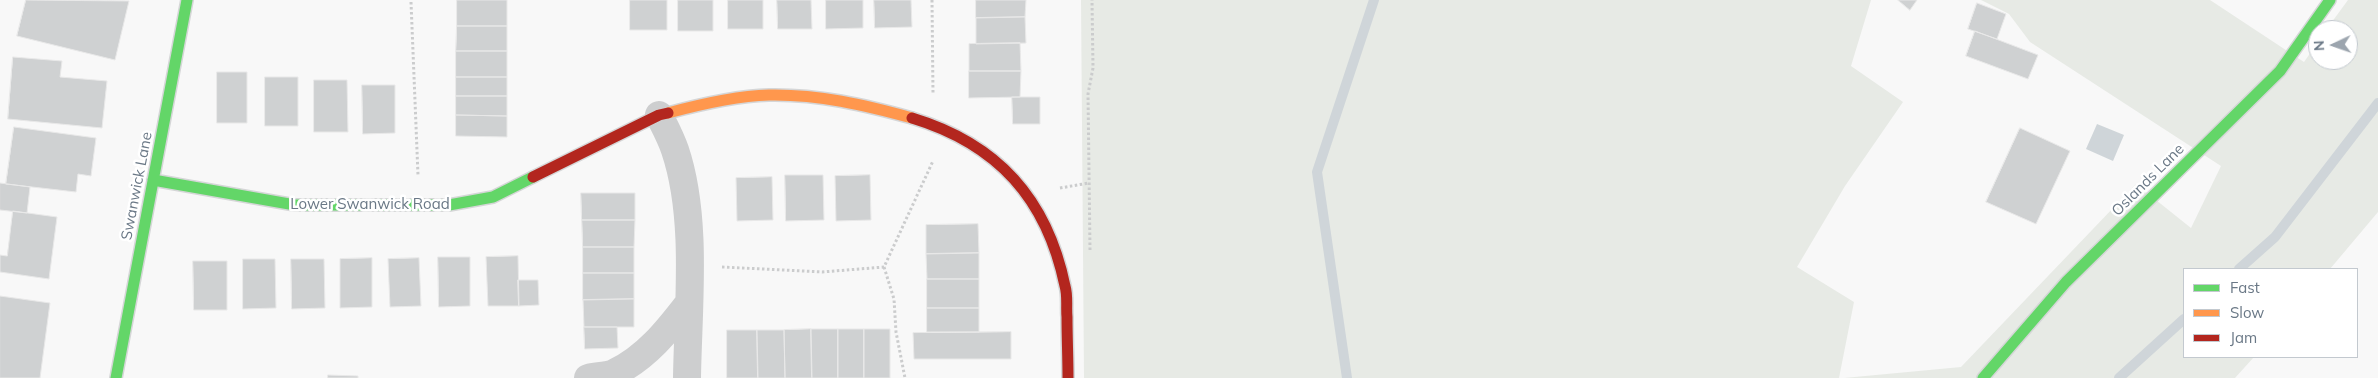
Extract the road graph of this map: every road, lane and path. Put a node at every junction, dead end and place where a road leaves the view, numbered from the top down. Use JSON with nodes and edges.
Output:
{"nodes":[{"id":1,"x":187,"y":0,"type":"edge"},
{"id":2,"x":932,"y":0,"type":"edge"},
{"id":3,"x":1092,"y":0,"type":"edge"},
{"id":4,"x":2330,"y":0,"type":"edge"},
{"id":5,"x":411,"y":2,"type":"dead end"},
{"id":6,"x":660,"y":115,"type":"junction"},
{"id":7,"x":934,"y":126,"type":"junction"},
{"id":8,"x":947,"y":132,"type":"junction"},
{"id":9,"x":153,"y":180,"type":"junction"},
{"id":10,"x":419,"y":206,"type":"junction"},
{"id":11,"x":1090,"y":252,"type":"dead end"},
{"id":12,"x":688,"y":265,"type":"junction"},
{"id":13,"x":884,"y":267,"type":"junction"},
{"id":14,"x":688,"y":304,"type":"junction"},
{"id":15,"x":116,"y":378,"type":"edge"},
{"id":16,"x":588,"y":378,"type":"edge"},
{"id":17,"x":687,"y":378,"type":"edge"},
{"id":18,"x":905,"y":378,"type":"edge"},
{"id":19,"x":1068,"y":378,"type":"edge"},
{"id":20,"x":1983,"y":378,"type":"edge"}],
"edges":[{"from":1,"to":9,"type":"street","name":"Swanwick Lane"},
{"from":2,"to":7,"type":"path"},
{"from":3,"to":11,"type":"path"},
{"from":4,"to":20,"type":"street","name":"Oslands Lane"},
{"from":5,"to":10,"type":"path"},
{"from":6,"to":7,"type":"street","name":"Lower Swanwick Road"},
{"from":6,"to":10,"type":"street","name":"Lower Swanwick Road"},
{"from":6,"to":12,"type":"street"},
{"from":7,"to":8,"type":"street","name":"Lower Swanwick Road"},
{"from":8,"to":13,"type":"path"},
{"from":8,"to":19,"type":"street","name":"Lower Swanwick Road"},
{"from":9,"to":10,"type":"street","name":"Lower Swanwick Road"},
{"from":9,"to":15,"type":"street","name":"Swanwick Lane"},
{"from":12,"to":13,"type":"path"},
{"from":12,"to":14,"type":"street"},
{"from":13,"to":18,"type":"path"},
{"from":14,"to":16,"type":"street"},
{"from":14,"to":17,"type":"street"}]}
